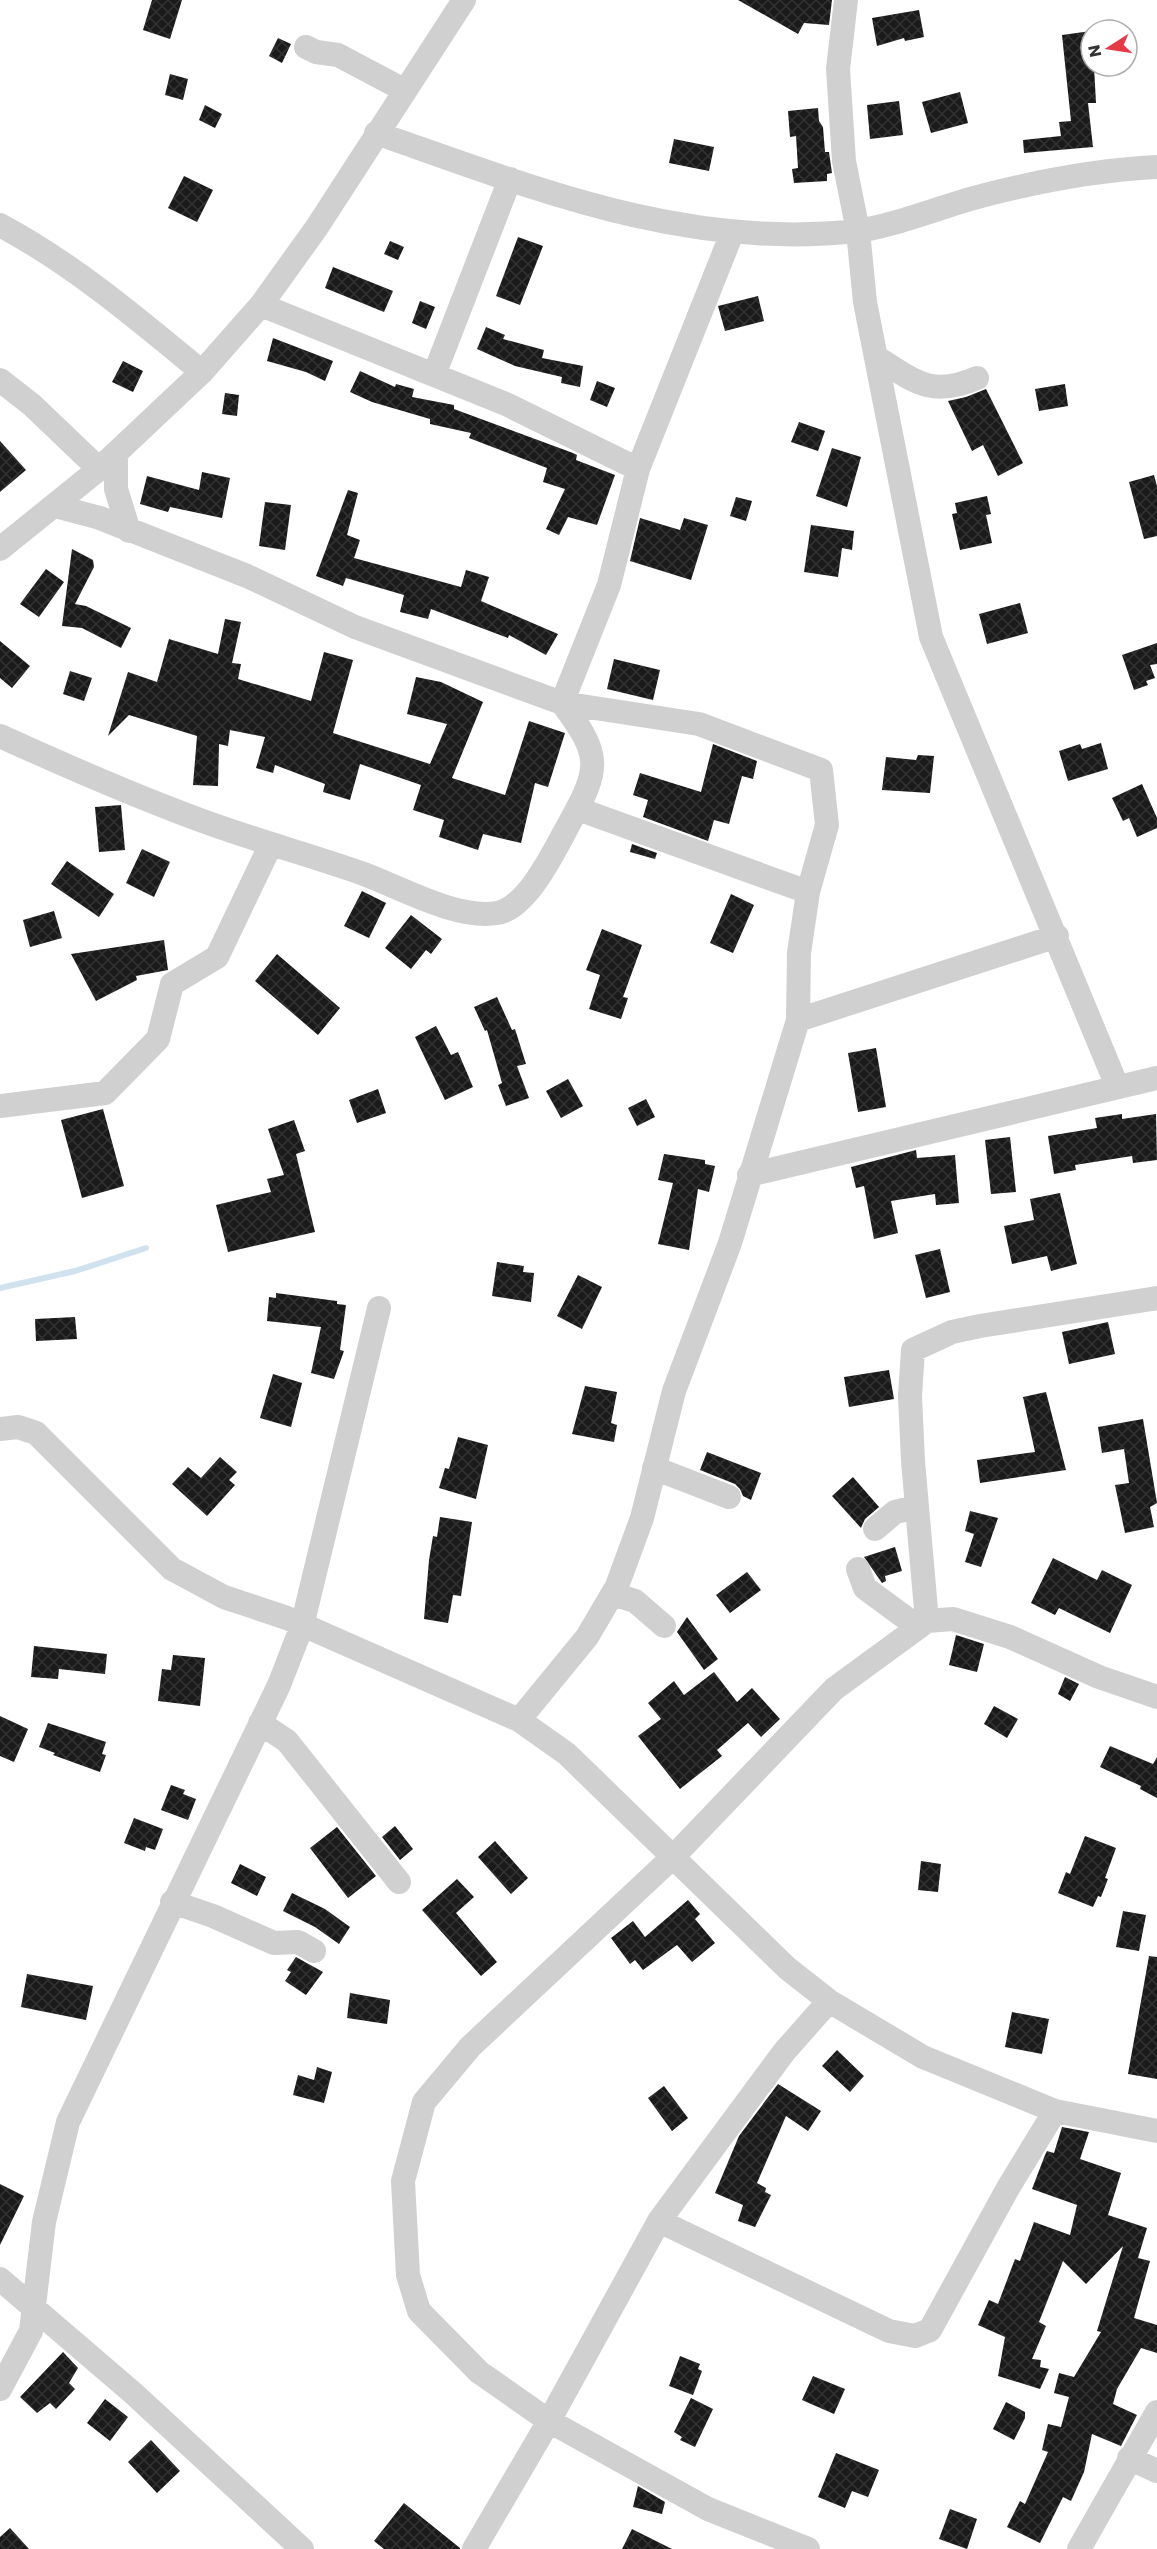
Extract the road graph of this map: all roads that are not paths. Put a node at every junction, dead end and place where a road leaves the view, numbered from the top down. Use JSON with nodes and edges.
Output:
{"nodes":[{"id":1,"x":464,"y":0,"type":"edge"},
{"id":2,"x":846,"y":0,"type":"edge"},
{"id":3,"x":306,"y":47,"type":"dead end"},
{"id":4,"x":404,"y":90,"type":"junction"},
{"id":5,"x":376,"y":133,"type":"junction"},
{"id":6,"x":1157,"y":167,"type":"edge"},
{"id":7,"x":510,"y":179,"type":"junction"},
{"id":8,"x":0,"y":225,"type":"edge"},
{"id":9,"x":858,"y":231,"type":"junction"},
{"id":10,"x":732,"y":233,"type":"junction"},
{"id":11,"x":261,"y":305,"type":"junction"},
{"id":12,"x":876,"y":357,"type":"junction"},
{"id":13,"x":202,"y":372,"type":"junction"},
{"id":14,"x":434,"y":375,"type":"junction"},
{"id":15,"x":977,"y":378,"type":"dead end"},
{"id":16,"x":0,"y":380,"type":"edge"},
{"id":17,"x":116,"y":453,"type":"junction"},
{"id":18,"x":99,"y":469,"type":"junction"},
{"id":19,"x":638,"y":469,"type":"junction"},
{"id":20,"x":55,"y":506,"type":"junction"},
{"id":21,"x":129,"y":531,"type":"junction"},
{"id":22,"x":0,"y":549,"type":"edge"},
{"id":23,"x":562,"y":703,"type":"junction"},
{"id":24,"x":0,"y":736,"type":"edge"},
{"id":25,"x":578,"y":809,"type":"junction"},
{"id":26,"x":271,"y":844,"type":"junction"},
{"id":27,"x":808,"y":892,"type":"junction"},
{"id":28,"x":1057,"y":936,"type":"junction"},
{"id":29,"x":798,"y":1020,"type":"junction"},
{"id":30,"x":1157,"y":1078,"type":"edge"},
{"id":31,"x":1117,"y":1086,"type":"junction"},
{"id":32,"x":0,"y":1106,"type":"edge"},
{"id":33,"x":749,"y":1174,"type":"junction"},
{"id":34,"x":1157,"y":1301,"type":"edge"},
{"id":35,"x":379,"y":1308,"type":"dead end"},
{"id":36,"x":0,"y":1429,"type":"edge"},
{"id":37,"x":654,"y":1468,"type":"junction"},
{"id":38,"x":729,"y":1497,"type":"dead end"},
{"id":39,"x":916,"y":1507,"type":"junction"},
{"id":40,"x":875,"y":1529,"type":"dead end"},
{"id":41,"x":858,"y":1569,"type":"dead end"},
{"id":42,"x":613,"y":1594,"type":"junction"},
{"id":43,"x":922,"y":1624,"type":"junction"},
{"id":44,"x":302,"y":1626,"type":"junction"},
{"id":45,"x":664,"y":1626,"type":"dead end"},
{"id":46,"x":1157,"y":1697,"type":"edge"},
{"id":47,"x":519,"y":1720,"type":"junction"},
{"id":48,"x":260,"y":1723,"type":"junction"},
{"id":49,"x":674,"y":1856,"type":"junction"},
{"id":50,"x":399,"y":1882,"type":"dead end"},
{"id":51,"x":172,"y":1902,"type":"junction"},
{"id":52,"x":314,"y":1951,"type":"dead end"},
{"id":53,"x":829,"y":2001,"type":"junction"},
{"id":54,"x":1054,"y":2111,"type":"junction"},
{"id":55,"x":1157,"y":2131,"type":"edge"},
{"id":56,"x":659,"y":2221,"type":"junction"},
{"id":57,"x":0,"y":2279,"type":"edge"},
{"id":58,"x":33,"y":2305,"type":"junction"},
{"id":59,"x":0,"y":2389,"type":"edge"},
{"id":60,"x":1157,"y":2412,"type":"edge"},
{"id":61,"x":549,"y":2421,"type":"junction"},
{"id":62,"x":1130,"y":2458,"type":"junction"},
{"id":63,"x":1157,"y":2471,"type":"edge"},
{"id":64,"x":302,"y":2549,"type":"edge"},
{"id":65,"x":474,"y":2549,"type":"edge"},
{"id":66,"x":808,"y":2549,"type":"edge"},
{"id":67,"x":1079,"y":2549,"type":"edge"}],
"edges":[{"from":1,"to":4,"type":"street"},
{"from":2,"to":9,"type":"street"},
{"from":3,"to":4,"type":"street"},
{"from":4,"to":5,"type":"street"},
{"from":5,"to":7,"type":"street"},
{"from":5,"to":11,"type":"street"},
{"from":6,"to":9,"type":"street"},
{"from":7,"to":10,"type":"street"},
{"from":7,"to":14,"type":"street"},
{"from":8,"to":13,"type":"street"},
{"from":9,"to":10,"type":"street"},
{"from":9,"to":12,"type":"street"},
{"from":10,"to":19,"type":"street"},
{"from":11,"to":13,"type":"street"},
{"from":11,"to":14,"type":"street"},
{"from":12,"to":15,"type":"street"},
{"from":12,"to":28,"type":"street"},
{"from":13,"to":17,"type":"street"},
{"from":14,"to":19,"type":"street"},
{"from":16,"to":18,"type":"street"},
{"from":17,"to":18,"type":"street"},
{"from":17,"to":21,"type":"street"},
{"from":18,"to":20,"type":"street"},
{"from":19,"to":23,"type":"street"},
{"from":20,"to":21,"type":"street"},
{"from":20,"to":22,"type":"street"},
{"from":21,"to":23,"type":"street"},
{"from":23,"to":25,"type":"street"},
{"from":23,"to":27,"type":"street"},
{"from":24,"to":26,"type":"street"},
{"from":25,"to":26,"type":"street"},
{"from":25,"to":27,"type":"street"},
{"from":26,"to":32,"type":"street"},
{"from":27,"to":29,"type":"street"},
{"from":28,"to":29,"type":"street"},
{"from":28,"to":31,"type":"street"},
{"from":29,"to":33,"type":"street"},
{"from":30,"to":31,"type":"street"},
{"from":31,"to":33,"type":"street"},
{"from":33,"to":37,"type":"street"},
{"from":34,"to":39,"type":"street"},
{"from":35,"to":44,"type":"street"},
{"from":36,"to":44,"type":"street"},
{"from":37,"to":38,"type":"street"},
{"from":37,"to":42,"type":"street"},
{"from":39,"to":40,"type":"street"},
{"from":39,"to":43,"type":"street"},
{"from":41,"to":43,"type":"street"},
{"from":42,"to":45,"type":"street"},
{"from":42,"to":47,"type":"street"},
{"from":43,"to":46,"type":"street"},
{"from":43,"to":49,"type":"street"},
{"from":44,"to":47,"type":"street"},
{"from":44,"to":48,"type":"street"},
{"from":47,"to":49,"type":"street"},
{"from":48,"to":50,"type":"street"},
{"from":48,"to":51,"type":"street"},
{"from":49,"to":53,"type":"street"},
{"from":49,"to":61,"type":"street"},
{"from":51,"to":52,"type":"street"},
{"from":51,"to":58,"type":"street"},
{"from":53,"to":54,"type":"street"},
{"from":53,"to":56,"type":"street"},
{"from":54,"to":55,"type":"street"},
{"from":54,"to":56,"type":"street"},
{"from":56,"to":61,"type":"street"},
{"from":57,"to":58,"type":"street"},
{"from":58,"to":59,"type":"street"},
{"from":58,"to":64,"type":"street"},
{"from":60,"to":62,"type":"street"},
{"from":61,"to":65,"type":"street"},
{"from":61,"to":66,"type":"street"},
{"from":62,"to":63,"type":"street"},
{"from":62,"to":67,"type":"street"}]}
